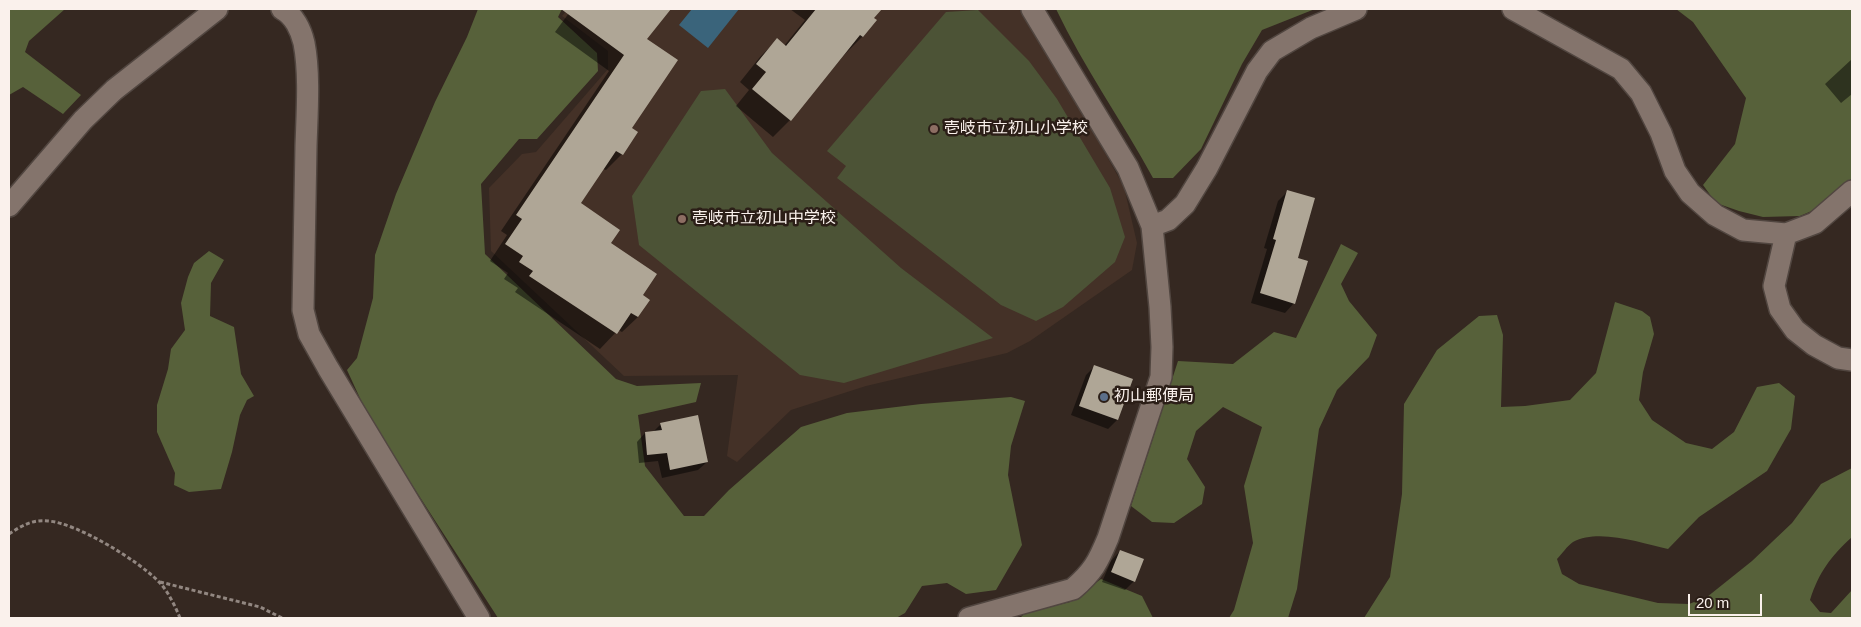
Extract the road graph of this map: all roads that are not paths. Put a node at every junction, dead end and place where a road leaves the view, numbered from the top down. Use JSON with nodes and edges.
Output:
{"nodes":[{"id":1,"x":217,"y":9,"type":"edge"},
{"id":2,"x":282,"y":9,"type":"edge"},
{"id":3,"x":1032,"y":9,"type":"edge"},
{"id":4,"x":1356,"y":9,"type":"edge"},
{"id":5,"x":1513,"y":9,"type":"edge"},
{"id":6,"x":1852,"y":191,"type":"edge"},
{"id":7,"x":9,"y":206,"type":"edge"},
{"id":8,"x":1152,"y":226,"type":"junction"},
{"id":9,"x":1786,"y":234,"type":"junction"},
{"id":10,"x":1852,"y":360,"type":"edge"},
{"id":11,"x":479,"y":618,"type":"edge"},
{"id":12,"x":973,"y":618,"type":"edge"}],
"edges":[{"from":1,"to":7,"type":"street"},
{"from":2,"to":11,"type":"street"},
{"from":3,"to":8,"type":"street"},
{"from":4,"to":8,"type":"street"},
{"from":5,"to":9,"type":"street"},
{"from":6,"to":9,"type":"street"},
{"from":8,"to":12,"type":"street"},
{"from":9,"to":10,"type":"street"}]}
